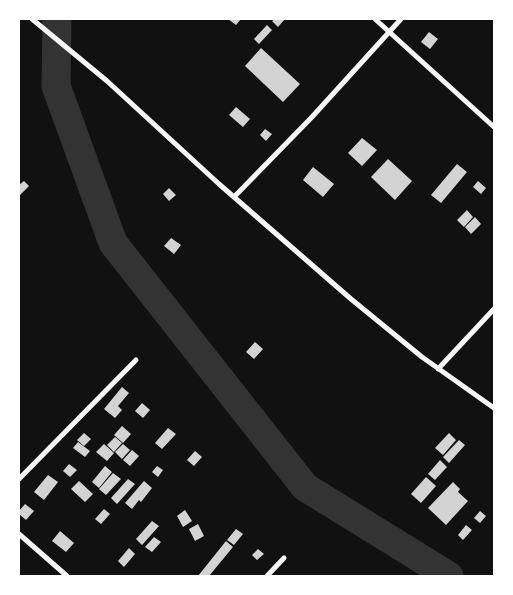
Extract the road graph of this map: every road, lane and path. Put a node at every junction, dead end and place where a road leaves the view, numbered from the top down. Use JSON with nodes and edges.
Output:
{"nodes":[{"id":1,"x":32,"y":19,"type":"edge"},
{"id":2,"x":375,"y":19,"type":"edge"},
{"id":3,"x":401,"y":19,"type":"edge"},
{"id":4,"x":389,"y":30,"type":"junction"},
{"id":5,"x":494,"y":127,"type":"edge"},
{"id":6,"x":234,"y":197,"type":"junction"},
{"id":7,"x":494,"y":309,"type":"edge"},
{"id":8,"x":136,"y":360,"type":"dead end"},
{"id":9,"x":438,"y":369,"type":"junction"},
{"id":10,"x":494,"y":408,"type":"edge"},
{"id":11,"x":19,"y":479,"type":"edge"},
{"id":12,"x":19,"y":534,"type":"edge"},
{"id":13,"x":284,"y":558,"type":"dead end"},
{"id":14,"x":66,"y":576,"type":"edge"},
{"id":15,"x":267,"y":576,"type":"edge"}],
"edges":[{"from":1,"to":6,"type":"street"},
{"from":2,"to":4,"type":"street"},
{"from":3,"to":4,"type":"street"},
{"from":4,"to":5,"type":"street"},
{"from":4,"to":6,"type":"street"},
{"from":6,"to":9,"type":"street"},
{"from":7,"to":9,"type":"street"},
{"from":8,"to":11,"type":"street"},
{"from":9,"to":10,"type":"street"},
{"from":12,"to":14,"type":"street"},
{"from":13,"to":15,"type":"street"}]}
